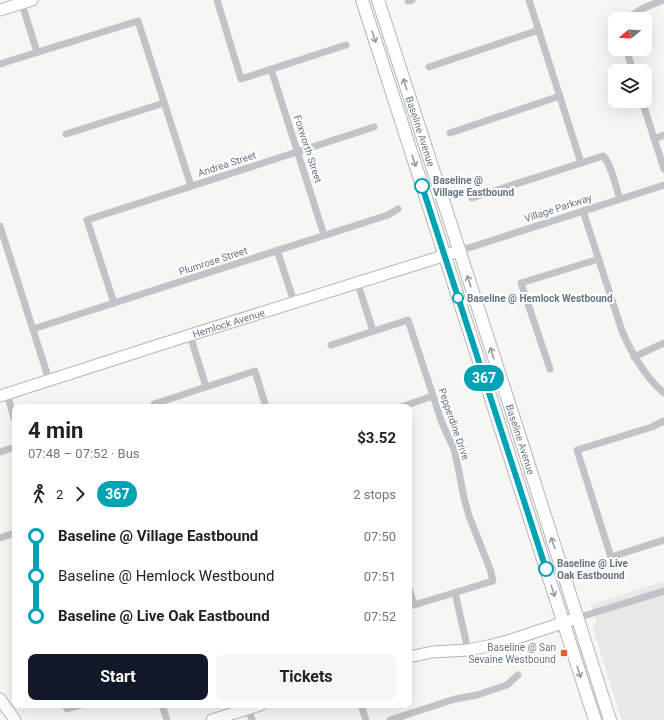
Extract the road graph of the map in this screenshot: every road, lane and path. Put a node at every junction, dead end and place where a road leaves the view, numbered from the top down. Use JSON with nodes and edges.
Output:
{"nodes":[{"id":1,"x":217,"y":0,"type":"edge"},
{"id":2,"x":362,"y":0,"type":"edge"},
{"id":3,"x":378,"y":0,"type":"edge"},
{"id":4,"x":529,"y":0,"type":"edge"},
{"id":5,"x":663,"y":0,"type":"edge"},
{"id":6,"x":25,"y":1,"type":"edge"},
{"id":7,"x":0,"y":10,"type":"edge"},
{"id":8,"x":637,"y":12,"type":"edge"},
{"id":9,"x":539,"y":30,"type":"junction"},
{"id":10,"x":346,"y":45,"type":"dead end"},
{"id":11,"x":37,"y":52,"type":"junction"},
{"id":12,"x":0,"y":64,"type":"edge"},
{"id":13,"x":429,"y":67,"type":"dead end"},
{"id":14,"x":271,"y":69,"type":"junction"},
{"id":15,"x":560,"y":96,"type":"junction"},
{"id":16,"x":164,"y":103,"type":"junction"},
{"id":17,"x":644,"y":108,"type":"edge"},
{"id":18,"x":374,"y":127,"type":"dead end"},
{"id":19,"x":450,"y":133,"type":"dead end"},
{"id":20,"x":66,"y":134,"type":"dead end"},
{"id":21,"x":664,"y":135,"type":"edge"},
{"id":22,"x":654,"y":139,"type":"junction"},
{"id":23,"x":298,"y":152,"type":"junction"},
{"id":24,"x":581,"y":163,"type":"junction"},
{"id":25,"x":664,"y":169,"type":"edge"},
{"id":26,"x":664,"y":185,"type":"edge"},
{"id":27,"x":191,"y":186,"type":"junction"},
{"id":28,"x":472,"y":198,"type":"dead end"},
{"id":29,"x":620,"y":199,"type":"junction"},
{"id":30,"x":398,"y":209,"type":"dead end"},
{"id":31,"x":583,"y":211,"type":"junction"},
{"id":32,"x":0,"y":226,"type":"edge"},
{"id":33,"x":324,"y":235,"type":"junction"},
{"id":34,"x":3,"y":246,"type":"edge"},
{"id":35,"x":278,"y":250,"type":"junction"},
{"id":36,"x":458,"y":251,"type":"junction"},
{"id":37,"x":445,"y":255,"type":"junction"},
{"id":38,"x":599,"y":259,"type":"junction"},
{"id":39,"x":358,"y":282,"type":"junction"},
{"id":40,"x":294,"y":302,"type":"junction"},
{"id":41,"x":114,"y":303,"type":"junction"},
{"id":42,"x":33,"y":329,"type":"junction"},
{"id":43,"x":373,"y":331,"type":"junction"},
{"id":44,"x":190,"y":335,"type":"junction"},
{"id":45,"x":664,"y":343,"type":"edge"},
{"id":46,"x":330,"y":345,"type":"dead end"},
{"id":47,"x":634,"y":357,"type":"junction"},
{"id":48,"x":550,"y":370,"type":"dead end"},
{"id":49,"x":49,"y":380,"type":"junction"},
{"id":50,"x":206,"y":387,"type":"junction"},
{"id":51,"x":664,"y":393,"type":"edge"},
{"id":52,"x":3,"y":395,"type":"edge"},
{"id":53,"x":433,"y":396,"type":"junction"},
{"id":54,"x":159,"y":404,"type":"edge"},
{"id":55,"x":265,"y":404,"type":"edge"},
{"id":56,"x":410,"y":404,"type":"edge"},
{"id":57,"x":12,"y":414,"type":"edge"},
{"id":58,"x":664,"y":422,"type":"edge"},
{"id":59,"x":12,"y":448,"type":"edge"},
{"id":60,"x":0,"y":452,"type":"edge"},
{"id":61,"x":12,"y":535,"type":"edge"},
{"id":62,"x":0,"y":538,"type":"edge"},
{"id":63,"x":664,"y":540,"type":"edge"},
{"id":64,"x":664,"y":591,"type":"edge"},
{"id":65,"x":455,"y":593,"type":"junction"},
{"id":66,"x":412,"y":598,"type":"edge"},
{"id":67,"x":577,"y":618,"type":"junction"},
{"id":68,"x":563,"y":623,"type":"junction"},
{"id":69,"x":468,"y":650,"type":"junction"},
{"id":70,"x":412,"y":657,"type":"edge"},
{"id":71,"x":518,"y":674,"type":"dead end"},
{"id":72,"x":0,"y":699,"type":"edge"},
{"id":73,"x":163,"y":708,"type":"edge"},
{"id":74,"x":251,"y":708,"type":"edge"},
{"id":75,"x":362,"y":708,"type":"edge"},
{"id":76,"x":248,"y":709,"type":"junction"},
{"id":77,"x":0,"y":710,"type":"edge"},
{"id":78,"x":6,"y":720,"type":"edge"},
{"id":79,"x":15,"y":720,"type":"edge"},
{"id":80,"x":167,"y":720,"type":"edge"},
{"id":81,"x":212,"y":720,"type":"edge"},
{"id":82,"x":252,"y":720,"type":"edge"},
{"id":83,"x":366,"y":720,"type":"edge"},
{"id":84,"x":390,"y":720,"type":"edge"},
{"id":85,"x":595,"y":720,"type":"edge"},
{"id":86,"x":610,"y":720,"type":"edge"}],
"edges":[{"from":1,"to":14,"type":"street"},
{"from":2,"to":37,"type":"main road","name":"Baseline Avenue","one_way":true},
{"from":36,"to":3,"type":"main road","name":"Baseline Avenue","one_way":true},
{"from":4,"to":9,"type":"street"},
{"from":5,"to":8,"type":"street"},
{"from":6,"to":7,"type":"street"},
{"from":6,"to":11,"type":"street"},
{"from":9,"to":13,"type":"street"},
{"from":9,"to":15,"type":"street"},
{"from":10,"to":14,"type":"street"},
{"from":11,"to":12,"type":"street"},
{"from":11,"to":16,"type":"street"},
{"from":14,"to":23,"type":"street","name":"Foxworth Street"},
{"from":15,"to":19,"type":"street"},
{"from":15,"to":24,"type":"street"},
{"from":16,"to":20,"type":"street"},
{"from":16,"to":27,"type":"street"},
{"from":17,"to":22,"type":"street"},
{"from":18,"to":23,"type":"street","name":"Andrea Street"},
{"from":21,"to":22,"type":"street"},
{"from":22,"to":25,"type":"street"},
{"from":23,"to":27,"type":"street","name":"Andrea Street"},
{"from":23,"to":33,"type":"street","name":"Foxworth Street"},
{"from":24,"to":28,"type":"street"},
{"from":24,"to":29,"type":"street"},
{"from":26,"to":29,"type":"street","name":"Village Parkway"},
{"from":27,"to":41,"type":"street","name":"Andrea Street"},
{"from":29,"to":31,"type":"street","name":"Village Parkway"},
{"from":30,"to":33,"type":"street","name":"Plumrose Street"},
{"from":31,"to":36,"type":"street","name":"Village Parkway"},
{"from":31,"to":38,"type":"street"},
{"from":32,"to":34,"type":"street"},
{"from":33,"to":35,"type":"street","name":"Plumrose Street"},
{"from":34,"to":42,"type":"street"},
{"from":35,"to":40,"type":"street"},
{"from":35,"to":41,"type":"street","name":"Plumrose Street"},
{"from":36,"to":37,"type":"street","name":"Hemlock Avenue"},
{"from":67,"to":36,"type":"main road","name":"Baseline Avenue","one_way":true},
{"from":37,"to":39,"type":"street","name":"Hemlock Avenue"},
{"from":37,"to":68,"type":"main road","name":"Baseline Avenue","one_way":true},
{"from":38,"to":47,"type":"street"},
{"from":38,"to":48,"type":"street"},
{"from":39,"to":40,"type":"street","name":"Hemlock Avenue"},
{"from":39,"to":43,"type":"street"},
{"from":40,"to":44,"type":"street","name":"Hemlock Avenue"},
{"from":41,"to":42,"type":"street","name":"Plumrose Street"},
{"from":42,"to":49,"type":"street"},
{"from":43,"to":46,"type":"street"},
{"from":43,"to":53,"type":"street","name":"Pepperdine Drive"},
{"from":44,"to":49,"type":"street","name":"Hemlock Avenue"},
{"from":44,"to":50,"type":"street"},
{"from":45,"to":47,"type":"street"},
{"from":47,"to":51,"type":"street"},
{"from":49,"to":52,"type":"street","name":"Hemlock Avenue"},
{"from":50,"to":54,"type":"street"},
{"from":50,"to":55,"type":"street"},
{"from":52,"to":57,"type":"street"},
{"from":53,"to":56,"type":"street"},
{"from":53,"to":65,"type":"street","name":"Pepperdine Drive"},
{"from":58,"to":63,"type":"street"},
{"from":59,"to":60,"type":"street"},
{"from":61,"to":62,"type":"street"},
{"from":64,"to":67,"type":"street"},
{"from":65,"to":66,"type":"street"},
{"from":65,"to":69,"type":"street"},
{"from":67,"to":68,"type":"street"},
{"from":67,"to":86,"type":"main road","name":"Baseline Avenue"},
{"from":68,"to":69,"type":"street"},
{"from":68,"to":85,"type":"main road","name":"Baseline Avenue","one_way":true},
{"from":69,"to":70,"type":"street"},
{"from":71,"to":84,"type":"street"},
{"from":72,"to":79,"type":"street"},
{"from":73,"to":80,"type":"street"},
{"from":74,"to":76,"type":"street"},
{"from":75,"to":83,"type":"street"},
{"from":76,"to":81,"type":"street"},
{"from":76,"to":82,"type":"street"},
{"from":77,"to":78,"type":"street"}]}
